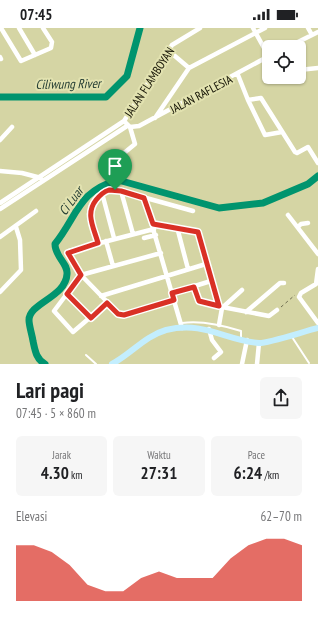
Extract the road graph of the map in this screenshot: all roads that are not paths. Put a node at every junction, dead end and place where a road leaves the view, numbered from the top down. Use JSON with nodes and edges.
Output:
{"nodes":[{"id":1,"x":1,"y":28,"type":"edge"},
{"id":2,"x":19,"y":28,"type":"edge"},
{"id":3,"x":43,"y":28,"type":"edge"},
{"id":4,"x":200,"y":28,"type":"edge"},
{"id":5,"x":265,"y":28,"type":"edge"},
{"id":6,"x":308,"y":28,"type":"edge"},
{"id":7,"x":255,"y":30,"type":"edge"},
{"id":8,"x":318,"y":32,"type":"edge"},
{"id":9,"x":312,"y":35,"type":"junction"},
{"id":10,"x":302,"y":40,"type":"edge"},
{"id":11,"x":262,"y":43,"type":"edge"},
{"id":12,"x":169,"y":51,"type":"junction"},
{"id":13,"x":35,"y":55,"type":"junction"},
{"id":14,"x":262,"y":60,"type":"edge"},
{"id":15,"x":189,"y":68,"type":"junction"},
{"id":16,"x":318,"y":68,"type":"edge"},
{"id":17,"x":306,"y":69,"type":"edge"},
{"id":18,"x":238,"y":75,"type":"junction"},
{"id":19,"x":248,"y":100,"type":"junction"},
{"id":20,"x":155,"y":118,"type":"junction"},
{"id":21,"x":124,"y":121,"type":"junction"},
{"id":22,"x":12,"y":127,"type":"dead end"},
{"id":23,"x":129,"y":127,"type":"junction"},
{"id":24,"x":282,"y":132,"type":"junction"},
{"id":25,"x":0,"y":140,"type":"edge"},
{"id":26,"x":87,"y":148,"type":"junction"},
{"id":27,"x":118,"y":158,"type":"dead end"},
{"id":28,"x":318,"y":163,"type":"edge"},
{"id":29,"x":0,"y":171,"type":"edge"},
{"id":30,"x":6,"y":172,"type":"junction"},
{"id":31,"x":0,"y":175,"type":"edge"},
{"id":32,"x":41,"y":179,"type":"junction"},
{"id":33,"x":121,"y":191,"type":"junction"},
{"id":34,"x":102,"y":193,"type":"junction"},
{"id":35,"x":144,"y":198,"type":"junction"},
{"id":36,"x":0,"y":203,"type":"edge"},
{"id":37,"x":0,"y":210,"type":"edge"},
{"id":38,"x":36,"y":211,"type":"dead end"},
{"id":39,"x":193,"y":211,"type":"dead end"},
{"id":40,"x":288,"y":215,"type":"dead end"},
{"id":41,"x":308,"y":223,"type":"dead end"},
{"id":42,"x":153,"y":226,"type":"junction"},
{"id":43,"x":16,"y":227,"type":"junction"},
{"id":44,"x":177,"y":227,"type":"junction"},
{"id":45,"x":298,"y":227,"type":"junction"},
{"id":46,"x":133,"y":234,"type":"junction"},
{"id":47,"x":156,"y":235,"type":"junction"},
{"id":48,"x":0,"y":237,"type":"edge"},
{"id":49,"x":114,"y":238,"type":"junction"},
{"id":50,"x":144,"y":238,"type":"dead end"},
{"id":51,"x":106,"y":241,"type":"junction"},
{"id":52,"x":98,"y":243,"type":"junction"},
{"id":53,"x":161,"y":253,"type":"junction"},
{"id":54,"x":318,"y":254,"type":"edge"},
{"id":55,"x":206,"y":264,"type":"junction"},
{"id":56,"x":113,"y":266,"type":"junction"},
{"id":57,"x":188,"y":269,"type":"junction"},
{"id":58,"x":318,"y":269,"type":"edge"},
{"id":59,"x":81,"y":275,"type":"junction"},
{"id":60,"x":167,"y":276,"type":"junction"},
{"id":61,"x":211,"y":281,"type":"junction"},
{"id":62,"x":284,"y":283,"type":"dead end"},
{"id":63,"x":317,"y":286,"type":"edge"},
{"id":64,"x":194,"y":287,"type":"junction"},
{"id":65,"x":242,"y":290,"type":"dead end"},
{"id":66,"x":0,"y":292,"type":"edge"},
{"id":67,"x":172,"y":293,"type":"junction"},
{"id":68,"x":67,"y":294,"type":"junction"},
{"id":69,"x":101,"y":296,"type":"junction"},
{"id":70,"x":174,"y":300,"type":"junction"},
{"id":71,"x":107,"y":303,"type":"junction"},
{"id":72,"x":220,"y":307,"type":"junction"},
{"id":73,"x":277,"y":310,"type":"road end"},
{"id":74,"x":246,"y":312,"type":"junction"},
{"id":75,"x":91,"y":318,"type":"junction"},
{"id":76,"x":318,"y":323,"type":"edge"},
{"id":77,"x":219,"y":325,"type":"junction"},
{"id":78,"x":182,"y":326,"type":"junction"},
{"id":79,"x":207,"y":327,"type":"junction"},
{"id":80,"x":318,"y":328,"type":"edge"},
{"id":81,"x":291,"y":335,"type":"junction"},
{"id":82,"x":244,"y":339,"type":"junction"},
{"id":83,"x":259,"y":343,"type":"junction"},
{"id":84,"x":86,"y":355,"type":"dead end"},
{"id":85,"x":214,"y":358,"type":"dead end"},
{"id":86,"x":309,"y":363,"type":"dead end"},
{"id":87,"x":96,"y":364,"type":"edge"},
{"id":88,"x":112,"y":364,"type":"edge"},
{"id":89,"x":242,"y":364,"type":"edge"},
{"id":90,"x":257,"y":364,"type":"edge"}],
"edges":[{"from":1,"to":13,"type":"street"},
{"from":2,"to":13,"type":"street"},
{"from":3,"to":13,"type":"street"},
{"from":4,"to":12,"type":"street","name":"JALAN FLAMBOYAN"},
{"from":5,"to":7,"type":"street"},
{"from":6,"to":9,"type":"street"},
{"from":7,"to":11,"type":"street"},
{"from":7,"to":15,"type":"street"},
{"from":8,"to":9,"type":"street"},
{"from":9,"to":10,"type":"street"},
{"from":12,"to":15,"type":"street"},
{"from":12,"to":21,"type":"street","name":"JALAN FLAMBOYAN"},
{"from":14,"to":18,"type":"street","name":"JALAN RAFLESIA"},
{"from":15,"to":20,"type":"street"},
{"from":16,"to":17,"type":"street"},
{"from":18,"to":19,"type":"street"},
{"from":18,"to":20,"type":"street","name":"JALAN RAFLESIA"},
{"from":19,"to":24,"type":"street"},
{"from":19,"to":24,"type":"street"},
{"from":20,"to":23,"type":"street","name":"JALAN RAFLESIA"},
{"from":21,"to":23,"type":"street"},
{"from":21,"to":26,"type":"street","name":"JALAN FLAMBOYAN"},
{"from":22,"to":25,"type":"street"},
{"from":23,"to":26,"type":"street","name":"JALAN RAFLESIA"},
{"from":23,"to":27,"type":"street"},
{"from":24,"to":28,"type":"street"},
{"from":26,"to":32,"type":"street"},
{"from":29,"to":30,"type":"street"},
{"from":30,"to":31,"type":"street"},
{"from":30,"to":32,"type":"street"},
{"from":32,"to":36,"type":"street"},
{"from":32,"to":37,"type":"street"},
{"from":33,"to":34,"type":"street"},
{"from":33,"to":35,"type":"street"},
{"from":33,"to":46,"type":"street"},
{"from":34,"to":49,"type":"street"},
{"from":34,"to":52,"type":"street"},
{"from":35,"to":39,"type":"street"},
{"from":35,"to":42,"type":"street"},
{"from":38,"to":43,"type":"street"},
{"from":40,"to":45,"type":"street"},
{"from":41,"to":45,"type":"street"},
{"from":42,"to":44,"type":"street"},
{"from":42,"to":46,"type":"street"},
{"from":42,"to":47,"type":"street"},
{"from":43,"to":48,"type":"street"},
{"from":43,"to":66,"type":"street"},
{"from":44,"to":55,"type":"street"},
{"from":44,"to":57,"type":"street"},
{"from":45,"to":54,"type":"street"},
{"from":46,"to":49,"type":"street"},
{"from":47,"to":50,"type":"street"},
{"from":47,"to":53,"type":"street"},
{"from":49,"to":51,"type":"street"},
{"from":51,"to":52,"type":"street"},
{"from":51,"to":56,"type":"street"},
{"from":52,"to":59,"type":"street"},
{"from":53,"to":56,"type":"street"},
{"from":53,"to":60,"type":"street"},
{"from":55,"to":57,"type":"street"},
{"from":55,"to":61,"type":"street"},
{"from":56,"to":59,"type":"street"},
{"from":57,"to":60,"type":"street"},
{"from":58,"to":63,"type":"street"},
{"from":59,"to":68,"type":"street"},
{"from":59,"to":69,"type":"street"},
{"from":60,"to":67,"type":"street"},
{"from":60,"to":69,"type":"street"},
{"from":61,"to":64,"type":"street"},
{"from":61,"to":72,"type":"street"},
{"from":62,"to":74,"type":"street"},
{"from":63,"to":76,"type":"street"},
{"from":64,"to":67,"type":"street"},
{"from":64,"to":72,"type":"street"},
{"from":65,"to":72,"type":"street"},
{"from":67,"to":70,"type":"street"},
{"from":68,"to":75,"type":"street"},
{"from":68,"to":75,"type":"street"},
{"from":69,"to":71,"type":"street"},
{"from":70,"to":71,"type":"street"},
{"from":70,"to":78,"type":"street"},
{"from":71,"to":75,"type":"street"},
{"from":72,"to":74,"type":"street"},
{"from":72,"to":77,"type":"street"},
{"from":73,"to":74,"type":"street"},
{"from":77,"to":79,"type":"lane"},
{"from":77,"to":82,"type":"lane"},
{"from":78,"to":79,"type":"main road"},
{"from":78,"to":88,"type":"main road"},
{"from":79,"to":82,"type":"main road"},
{"from":79,"to":85,"type":"street"},
{"from":80,"to":81,"type":"main road"},
{"from":81,"to":83,"type":"main road"},
{"from":81,"to":86,"type":"lane"},
{"from":82,"to":83,"type":"main road"},
{"from":82,"to":89,"type":"street"},
{"from":83,"to":90,"type":"street"},
{"from":84,"to":87,"type":"lane"}]}
